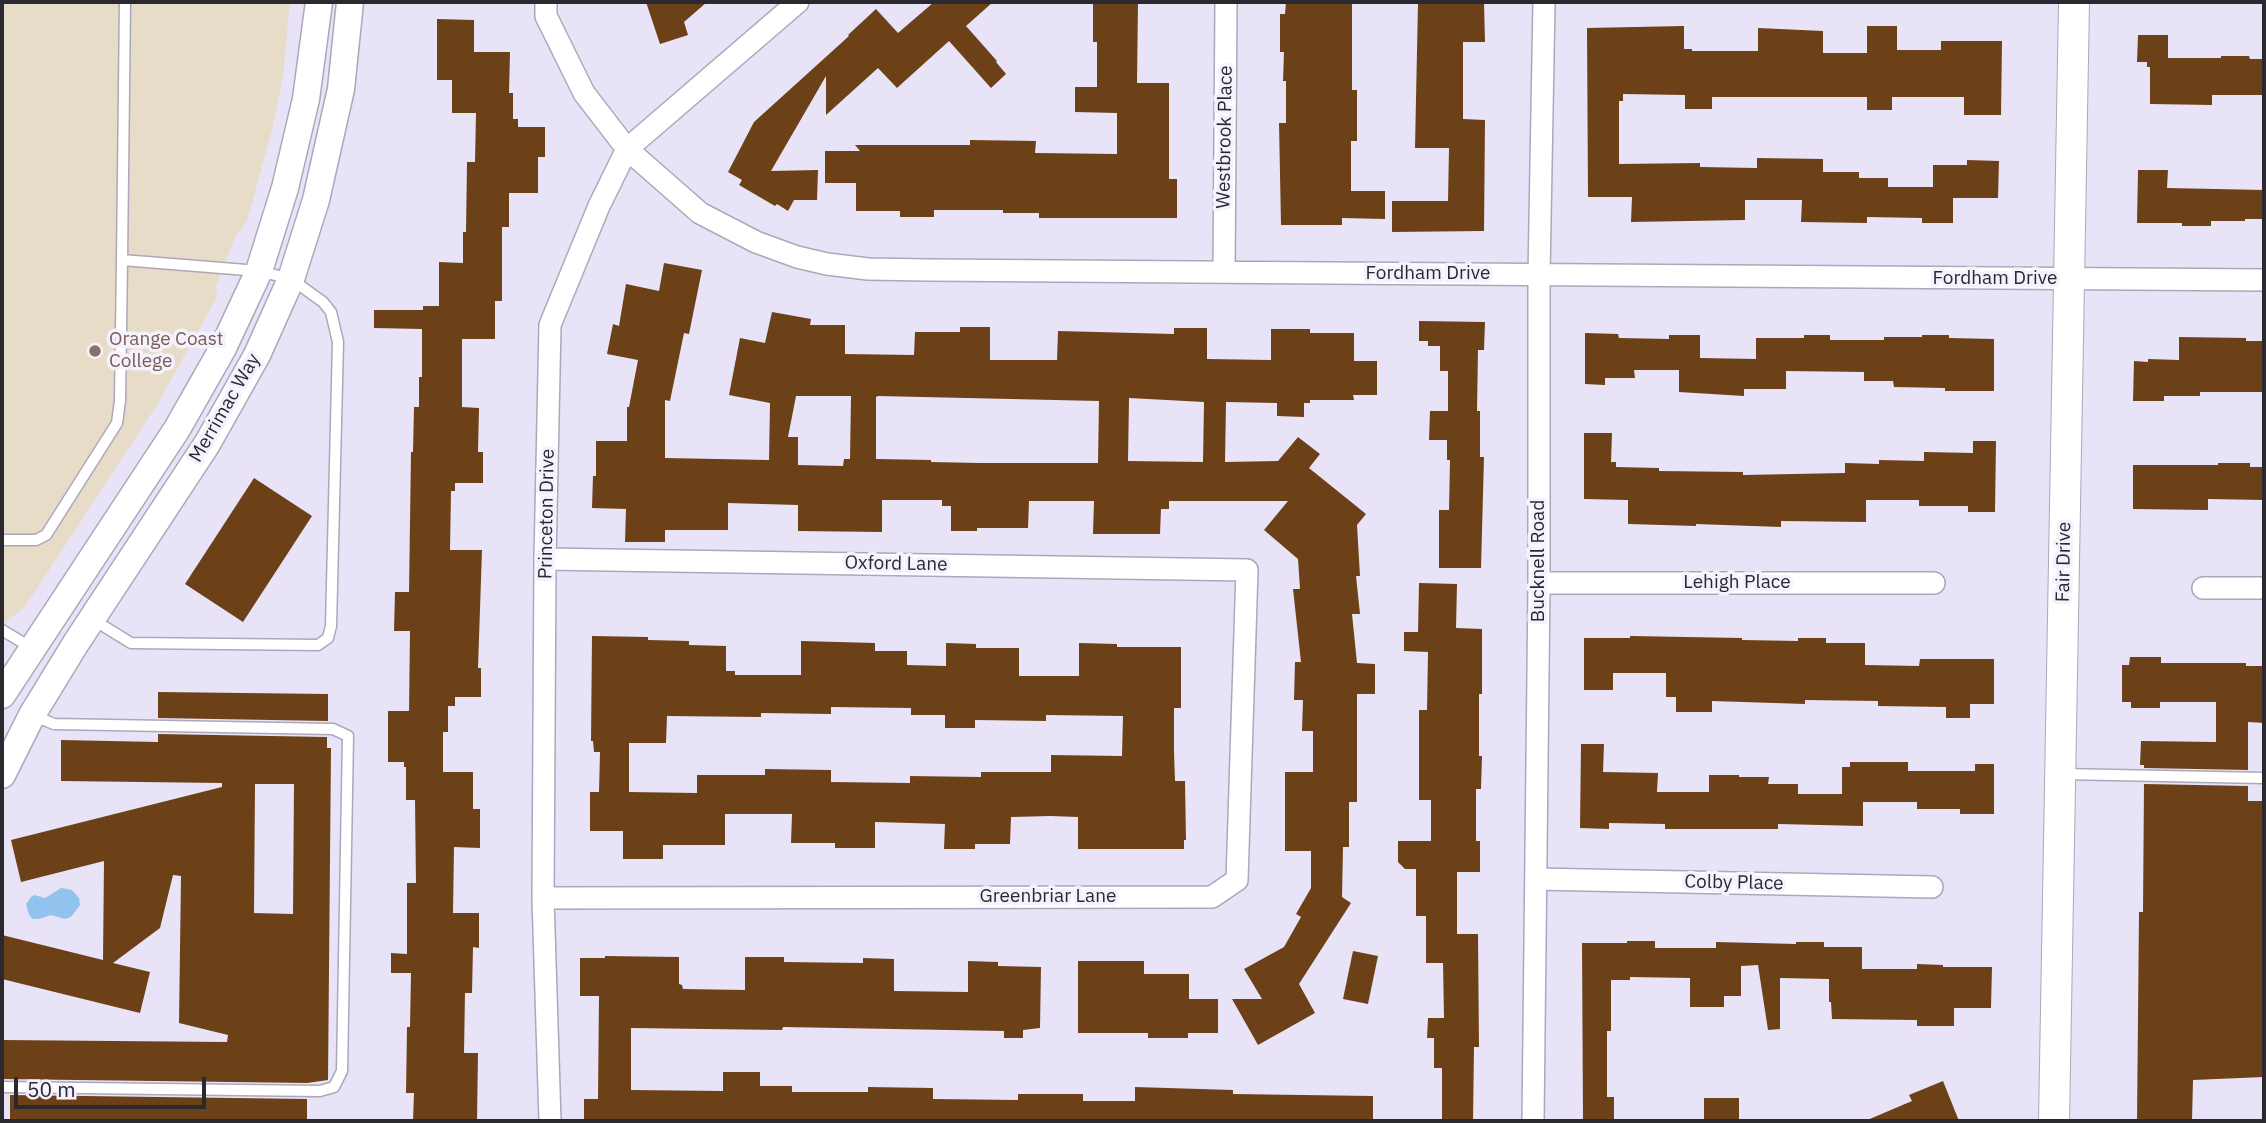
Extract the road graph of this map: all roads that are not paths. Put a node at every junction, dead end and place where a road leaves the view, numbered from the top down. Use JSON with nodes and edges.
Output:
{"nodes":[{"id":1,"x":125,"y":2,"type":"edge"},
{"id":2,"x":318,"y":2,"type":"edge"},
{"id":3,"x":351,"y":2,"type":"edge"},
{"id":4,"x":546,"y":2,"type":"edge"},
{"id":5,"x":798,"y":2,"type":"edge"},
{"id":6,"x":1226,"y":2,"type":"edge"},
{"id":7,"x":1544,"y":2,"type":"edge"},
{"id":8,"x":2074,"y":2,"type":"edge"},
{"id":9,"x":627,"y":149,"type":"junction"},
{"id":10,"x":122,"y":260,"type":"junction"},
{"id":11,"x":259,"y":271,"type":"junction"},
{"id":12,"x":1223,"y":272,"type":"junction"},
{"id":13,"x":1539,"y":275,"type":"junction"},
{"id":14,"x":291,"y":279,"type":"junction"},
{"id":15,"x":2069,"y":279,"type":"junction"},
{"id":16,"x":2264,"y":280,"type":"edge"},
{"id":17,"x":2,"y":540,"type":"edge"},
{"id":18,"x":545,"y":559,"type":"junction"},
{"id":19,"x":1247,"y":570,"type":"joint"},
{"id":20,"x":1539,"y":583,"type":"junction"},
{"id":21,"x":1934,"y":583,"type":"dead end"},
{"id":22,"x":2203,"y":588,"type":"dead end"},
{"id":23,"x":2264,"y":588,"type":"edge"},
{"id":24,"x":92,"y":619,"type":"junction"},
{"id":25,"x":2,"y":630,"type":"edge"},
{"id":26,"x":32,"y":648,"type":"junction"},
{"id":27,"x":2,"y":695,"type":"edge"},
{"id":28,"x":32,"y":715,"type":"junction"},
{"id":29,"x":2061,"y":774,"type":"junction"},
{"id":30,"x":2,"y":775,"type":"edge"},
{"id":31,"x":2264,"y":778,"type":"edge"},
{"id":32,"x":1536,"y":880,"type":"junction"},
{"id":33,"x":1932,"y":887,"type":"dead end"},
{"id":34,"x":543,"y":898,"type":"junction"},
{"id":35,"x":2,"y":1087,"type":"edge"},
{"id":36,"x":550,"y":1121,"type":"edge"},
{"id":37,"x":1533,"y":1121,"type":"edge"},
{"id":38,"x":2054,"y":1121,"type":"edge"}],
"edges":[{"from":1,"to":10,"type":"lane"},
{"from":2,"to":11,"type":"street","name":"Merrimac Way"},
{"from":3,"to":14,"type":"street","name":"Merrimac Way"},
{"from":4,"to":9,"type":"street","name":"Fordham Drive"},
{"from":5,"to":9,"type":"street","name":"Princeton Drive"},
{"from":6,"to":12,"type":"street","name":"Westbrook Place"},
{"from":7,"to":13,"type":"street","name":"Bucknell Road"},
{"from":8,"to":15,"type":"main road","name":"Fair Drive"},
{"from":9,"to":12,"type":"street","name":"Fordham Drive"},
{"from":9,"to":18,"type":"street","name":"Princeton Drive"},
{"from":10,"to":11,"type":"lane"},
{"from":10,"to":17,"type":"lane"},
{"from":11,"to":14,"type":"lane"},
{"from":11,"to":26,"type":"street","name":"Merrimac Way"},
{"from":12,"to":13,"type":"street","name":"Fordham Drive"},
{"from":13,"to":15,"type":"street","name":"Fordham Drive"},
{"from":13,"to":20,"type":"street","name":"Bucknell Road"},
{"from":14,"to":24,"type":"street","name":"Merrimac Way"},
{"from":14,"to":24,"type":"lane"},
{"from":15,"to":16,"type":"street","name":"Fordham Drive"},
{"from":15,"to":29,"type":"main road","name":"Fair Drive"},
{"from":18,"to":19,"type":"street","name":"Oxford Lane"},
{"from":18,"to":34,"type":"street","name":"Princeton Drive"},
{"from":19,"to":34,"type":"street","name":"Greenbriar Lane"},
{"from":20,"to":21,"type":"street","name":"Lehigh Place"},
{"from":20,"to":32,"type":"street","name":"Bucknell Road"},
{"from":22,"to":23,"type":"street"},
{"from":24,"to":28,"type":"street","name":"Merrimac Way"},
{"from":25,"to":26,"type":"lane"},
{"from":26,"to":27,"type":"street","name":"Merrimac Way"},
{"from":28,"to":30,"type":"street","name":"Merrimac Way"},
{"from":28,"to":35,"type":"lane"},
{"from":29,"to":31,"type":"lane"},
{"from":29,"to":38,"type":"main road","name":"Fair Drive"},
{"from":32,"to":33,"type":"street","name":"Colby Place"},
{"from":32,"to":37,"type":"street","name":"Bucknell Road"},
{"from":34,"to":36,"type":"street","name":"Princeton Drive"}]}
